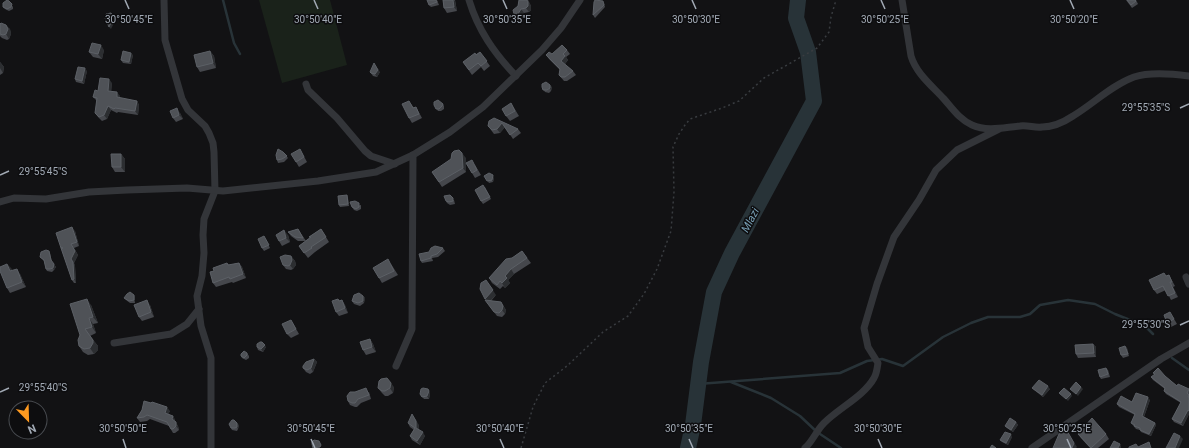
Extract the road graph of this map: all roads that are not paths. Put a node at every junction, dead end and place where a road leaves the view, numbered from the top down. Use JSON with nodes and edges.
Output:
{"nodes":[{"id":1,"x":164,"y":0,"type":"edge"},
{"id":2,"x":469,"y":0,"type":"edge"},
{"id":3,"x":580,"y":0,"type":"edge"},
{"id":4,"x":902,"y":0,"type":"edge"},
{"id":5,"x":516,"y":76,"type":"junction"},
{"id":6,"x":1189,"y":76,"type":"edge"},
{"id":7,"x":306,"y":84,"type":"dead end"},
{"id":8,"x":999,"y":129,"type":"junction"},
{"id":9,"x":413,"y":155,"type":"junction"},
{"id":10,"x":395,"y":164,"type":"junction"},
{"id":11,"x":215,"y":191,"type":"junction"},
{"id":12,"x":0,"y":202,"type":"edge"},
{"id":13,"x":199,"y":309,"type":"junction"},
{"id":14,"x":114,"y":343,"type":"dead end"},
{"id":15,"x":1189,"y":343,"type":"edge"},
{"id":16,"x":396,"y":366,"type":"dead end"},
{"id":17,"x":212,"y":448,"type":"edge"},
{"id":18,"x":805,"y":448,"type":"edge"},
{"id":19,"x":1032,"y":448,"type":"edge"}],
"edges":[{"from":1,"to":11,"type":"street"},
{"from":2,"to":5,"type":"street"},
{"from":3,"to":5,"type":"street"},
{"from":4,"to":8,"type":"street"},
{"from":5,"to":9,"type":"street"},
{"from":6,"to":8,"type":"street"},
{"from":7,"to":10,"type":"street"},
{"from":8,"to":18,"type":"street"},
{"from":9,"to":10,"type":"street"},
{"from":9,"to":16,"type":"street"},
{"from":10,"to":11,"type":"street"},
{"from":11,"to":12,"type":"street"},
{"from":11,"to":13,"type":"street"},
{"from":13,"to":14,"type":"street"},
{"from":13,"to":17,"type":"street"},
{"from":15,"to":19,"type":"street"}]}
